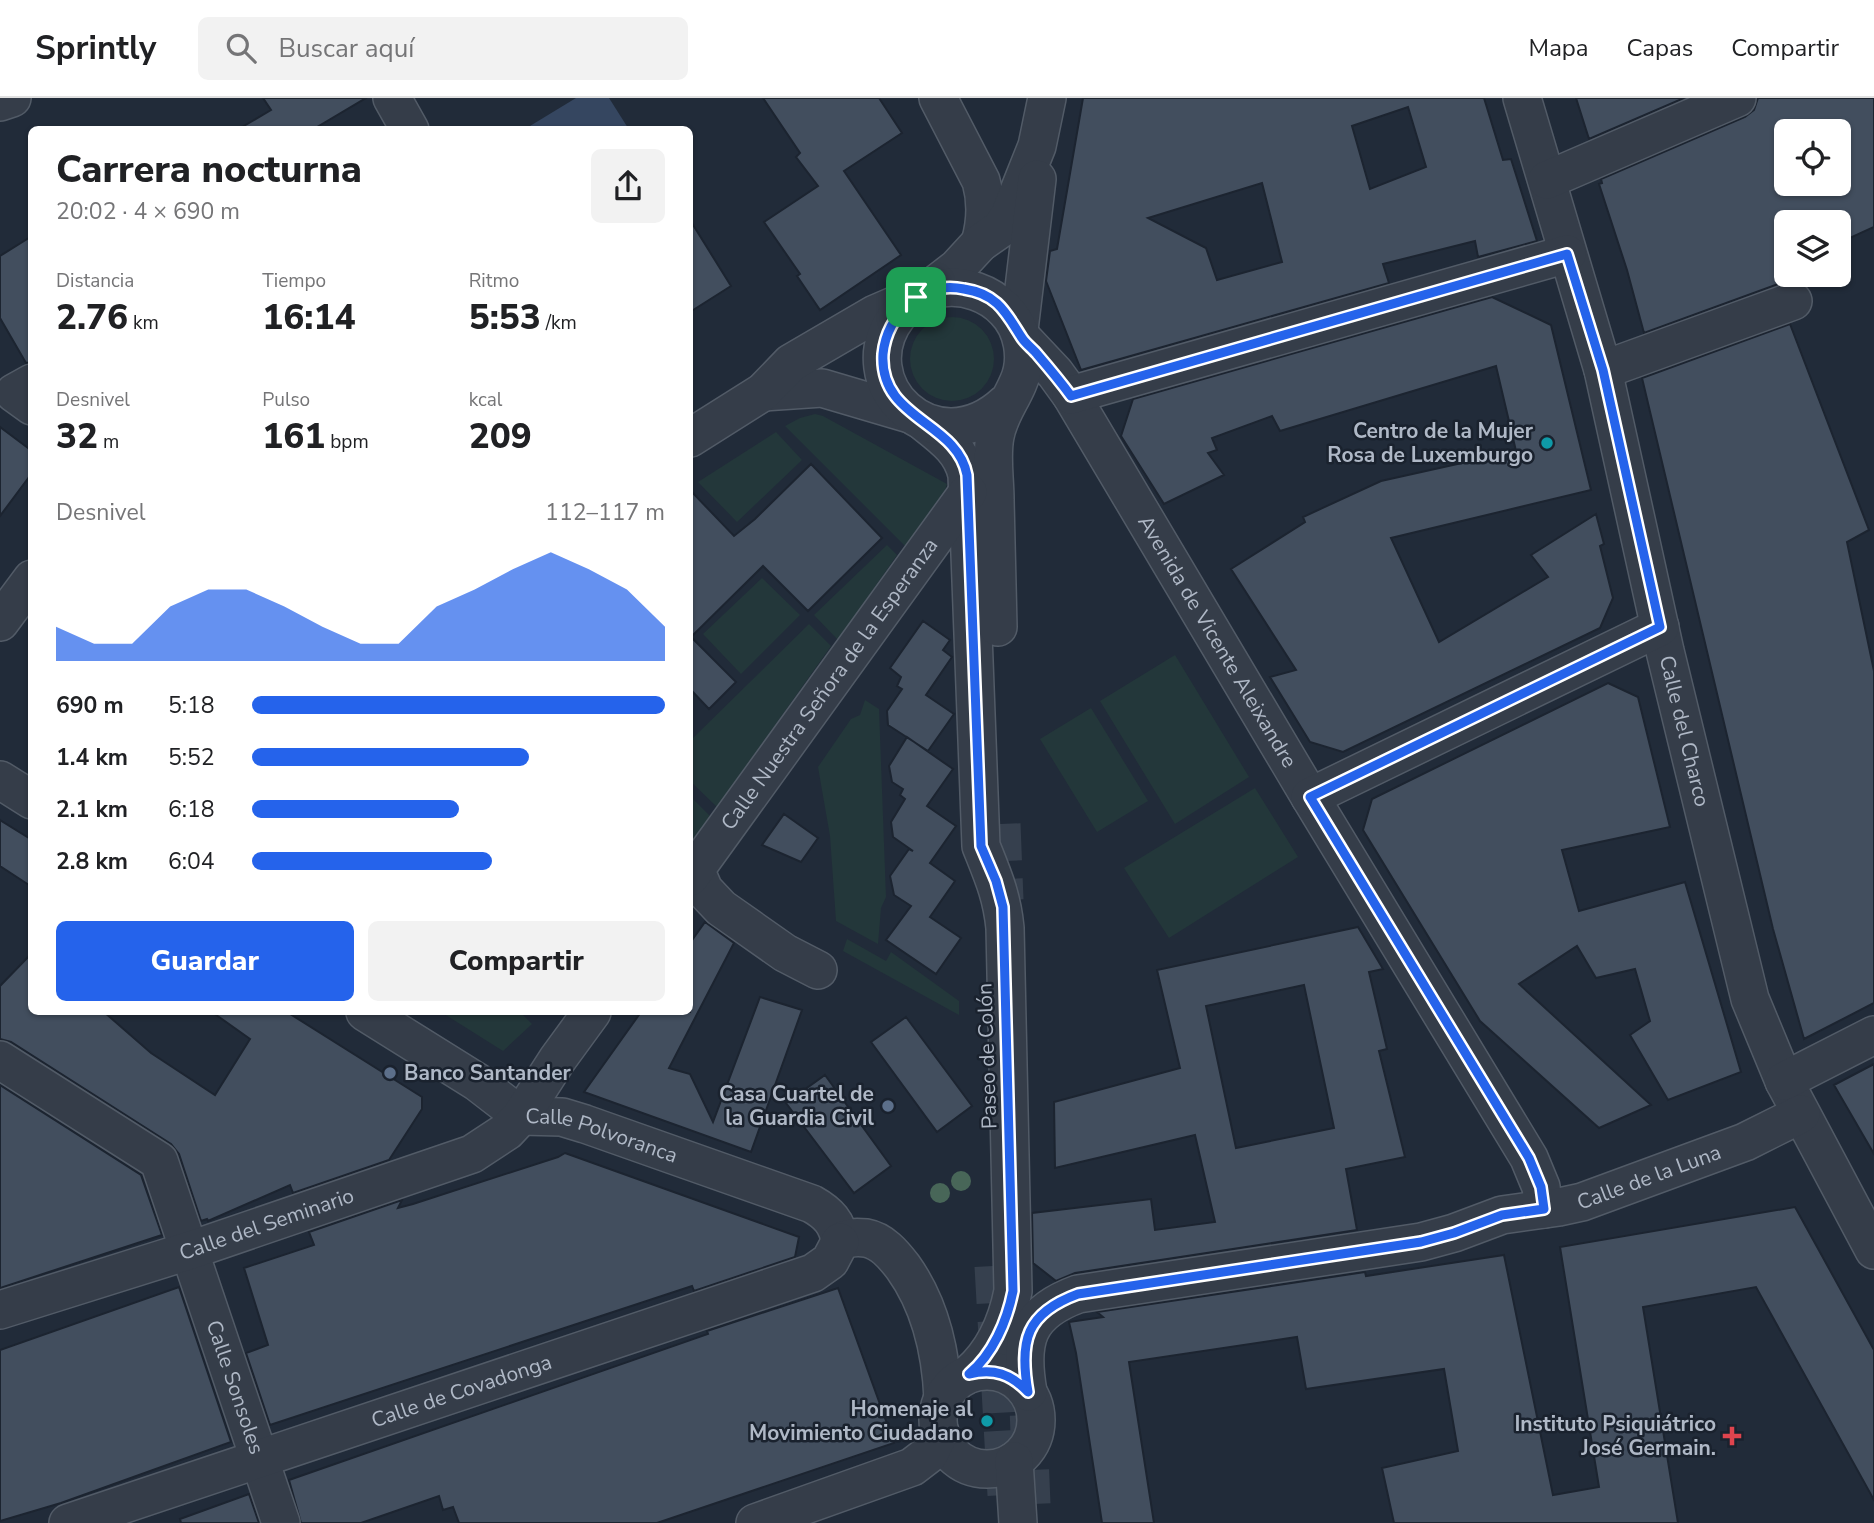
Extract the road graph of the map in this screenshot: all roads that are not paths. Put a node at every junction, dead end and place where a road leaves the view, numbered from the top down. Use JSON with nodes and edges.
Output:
{"nodes":[{"id":1,"x":12,"y":98,"type":"edge"},
{"id":2,"x":392,"y":98,"type":"edge"},
{"id":3,"x":938,"y":98,"type":"edge"},
{"id":4,"x":1047,"y":98,"type":"edge"},
{"id":5,"x":1522,"y":98,"type":"edge"},
{"id":6,"x":1737,"y":98,"type":"edge"},
{"id":7,"x":0,"y":102,"type":"edge"},
{"id":8,"x":408,"y":126,"type":"edge"},
{"id":9,"x":1037,"y":146,"type":"junction"},
{"id":10,"x":1547,"y":180,"type":"junction"},
{"id":11,"x":980,"y":243,"type":"junction"},
{"id":12,"x":1567,"y":254,"type":"junction"},
{"id":13,"x":921,"y":294,"type":"junction"},
{"id":14,"x":1793,"y":301,"type":"dead end"},
{"id":15,"x":1021,"y":334,"type":"junction"},
{"id":16,"x":1603,"y":370,"type":"junction"},
{"id":17,"x":764,"y":392,"type":"junction"},
{"id":18,"x":1071,"y":396,"type":"junction"},
{"id":19,"x":1006,"y":403,"type":"junction"},
{"id":20,"x":918,"y":418,"type":"junction"},
{"id":21,"x":693,"y":436,"type":"edge"},
{"id":22,"x":968,"y":492,"type":"junction"},
{"id":23,"x":28,"y":584,"type":"edge"},
{"id":24,"x":0,"y":622,"type":"edge"},
{"id":25,"x":1660,"y":627,"type":"junction"},
{"id":26,"x":0,"y":780,"type":"edge"},
{"id":27,"x":1310,"y":797,"type":"junction"},
{"id":28,"x":28,"y":798,"type":"edge"},
{"id":29,"x":991,"y":835,"type":"junction"},
{"id":30,"x":693,"y":872,"type":"edge"},
{"id":31,"x":693,"y":874,"type":"edge"},
{"id":32,"x":818,"y":970,"type":"dead end"},
{"id":33,"x":370,"y":1015,"type":"edge"},
{"id":34,"x":590,"y":1015,"type":"edge"},
{"id":35,"x":1874,"y":1035,"type":"edge"},
{"id":36,"x":0,"y":1060,"type":"edge"},
{"id":37,"x":1784,"y":1082,"type":"junction"},
{"id":38,"x":1801,"y":1114,"type":"junction"},
{"id":39,"x":521,"y":1116,"type":"junction"},
{"id":40,"x":1544,"y":1209,"type":"junction"},
{"id":41,"x":840,"y":1242,"type":"junction"},
{"id":42,"x":191,"y":1250,"type":"junction"},
{"id":43,"x":1874,"y":1250,"type":"edge"},
{"id":44,"x":993,"y":1266,"type":"tunnel mouth"},
{"id":45,"x":0,"y":1310,"type":"edge"},
{"id":46,"x":969,"y":1374,"type":"junction"},
{"id":47,"x":1028,"y":1392,"type":"junction"},
{"id":48,"x":941,"y":1416,"type":"junction"},
{"id":49,"x":260,"y":1459,"type":"junction"},
{"id":50,"x":1014,"y":1461,"type":"junction"},
{"id":51,"x":68,"y":1523,"type":"edge"},
{"id":52,"x":281,"y":1523,"type":"edge"},
{"id":53,"x":755,"y":1523,"type":"edge"},
{"id":54,"x":1018,"y":1523,"type":"edge"}],
"edges":[{"from":1,"to":7,"type":"street"},
{"from":2,"to":8,"type":"street"},
{"from":3,"to":11,"type":"street"},
{"from":4,"to":9,"type":"street"},
{"from":5,"to":10,"type":"street","name":"Calle del Charco"},
{"from":6,"to":10,"type":"street"},
{"from":9,"to":11,"type":"street"},
{"from":9,"to":15,"type":"street"},
{"from":10,"to":12,"type":"street","name":"Calle del Charco"},
{"from":11,"to":13,"type":"street"},
{"from":12,"to":16,"type":"street","name":"Calle del Charco"},
{"from":12,"to":18,"type":"street"},
{"from":13,"to":15,"type":"street"},
{"from":13,"to":17,"type":"street"},
{"from":13,"to":20,"type":"street"},
{"from":14,"to":16,"type":"street"},
{"from":15,"to":18,"type":"street","name":"Avenida de Vicente Aleixandre"},
{"from":15,"to":19,"type":"street"},
{"from":16,"to":25,"type":"street","name":"Calle del Charco"},
{"from":17,"to":20,"type":"street"},
{"from":17,"to":21,"type":"street"},
{"from":18,"to":27,"type":"street","name":"Avenida de Vicente Aleixandre"},
{"from":19,"to":20,"type":"street"},
{"from":19,"to":29,"type":"street"},
{"from":20,"to":22,"type":"street"},
{"from":22,"to":29,"type":"street"},
{"from":22,"to":30,"type":"street","name":"Calle Nuestra Señora de la Esperanza"},
{"from":23,"to":24,"type":"street"},
{"from":25,"to":27,"type":"street"},
{"from":25,"to":37,"type":"street","name":"Calle del Charco"},
{"from":26,"to":28,"type":"street"},
{"from":27,"to":40,"type":"street","name":"Avenida de Vicente Aleixandre"},
{"from":29,"to":44,"type":"street","name":"Paseo de Colón"},
{"from":29,"to":46,"type":"street"},
{"from":31,"to":32,"type":"street"},
{"from":33,"to":39,"type":"street","name":"Calle Polvoranca"},
{"from":34,"to":39,"type":"street"},
{"from":35,"to":37,"type":"street"},
{"from":36,"to":42,"type":"street","name":"Calle Sonsoles"},
{"from":37,"to":38,"type":"street","name":"Calle del Charco"},
{"from":38,"to":40,"type":"street","name":"Calle de la Luna"},
{"from":38,"to":43,"type":"street","name":"Calle del Charco"},
{"from":39,"to":41,"type":"street","name":"Calle Polvoranca"},
{"from":39,"to":42,"type":"street","name":"Calle del Seminario"},
{"from":40,"to":47,"type":"street","name":"Calle de la Luna"},
{"from":41,"to":48,"type":"street"},
{"from":41,"to":49,"type":"street","name":"Calle de Covadonga"},
{"from":42,"to":45,"type":"street","name":"Calle del Seminario"},
{"from":42,"to":49,"type":"street","name":"Calle Sonsoles"},
{"from":46,"to":47,"type":"street"},
{"from":46,"to":48,"type":"street"},
{"from":47,"to":50,"type":"street"},
{"from":48,"to":50,"type":"street"},
{"from":48,"to":53,"type":"street"},
{"from":49,"to":51,"type":"street","name":"Calle de Covadonga"},
{"from":49,"to":52,"type":"street","name":"Calle Sonsoles"},
{"from":50,"to":54,"type":"street"}]}
